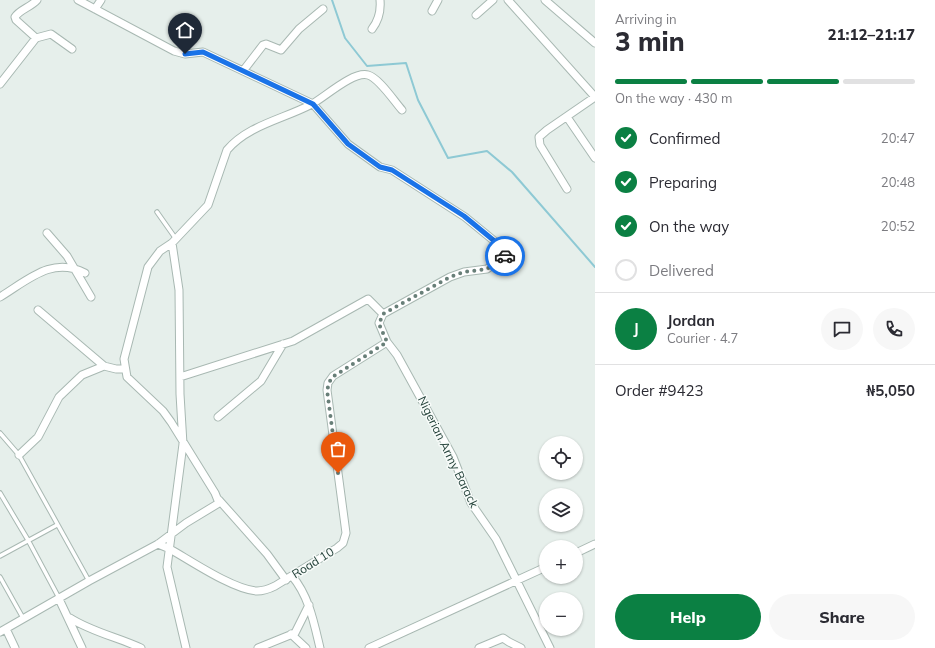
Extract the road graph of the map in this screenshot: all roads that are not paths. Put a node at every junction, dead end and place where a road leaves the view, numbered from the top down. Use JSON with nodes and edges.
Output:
{"nodes":[{"id":1,"x":37,"y":0,"type":"edge"},
{"id":2,"x":78,"y":0,"type":"edge"},
{"id":3,"x":101,"y":0,"type":"edge"},
{"id":4,"x":380,"y":0,"type":"edge"},
{"id":5,"x":438,"y":0,"type":"edge"},
{"id":6,"x":494,"y":0,"type":"edge"},
{"id":7,"x":508,"y":0,"type":"edge"},
{"id":8,"x":545,"y":0,"type":"edge"},
{"id":9,"x":95,"y":9,"type":"junction"},
{"id":10,"x":323,"y":9,"type":"dead end"},
{"id":11,"x":432,"y":11,"type":"dead end"},
{"id":12,"x":476,"y":15,"type":"dead end"},
{"id":13,"x":372,"y":29,"type":"dead end"},
{"id":14,"x":36,"y":38,"type":"junction"},
{"id":15,"x":595,"y":43,"type":"edge"},
{"id":16,"x":72,"y":48,"type":"dead end"},
{"id":17,"x":243,"y":71,"type":"junction"},
{"id":18,"x":1,"y":80,"type":"edge"},
{"id":19,"x":595,"y":97,"type":"edge"},
{"id":20,"x":313,"y":104,"type":"junction"},
{"id":21,"x":402,"y":110,"type":"dead end"},
{"id":22,"x":567,"y":116,"type":"junction"},
{"id":23,"x":595,"y":158,"type":"edge"},
{"id":24,"x":566,"y":189,"type":"dead end"},
{"id":25,"x":157,"y":212,"type":"dead end"},
{"id":26,"x":47,"y":233,"type":"dead end"},
{"id":27,"x":174,"y":242,"type":"junction"},
{"id":28,"x":73,"y":267,"type":"junction"},
{"id":29,"x":86,"y":273,"type":"dead end"},
{"id":30,"x":0,"y":297,"type":"edge"},
{"id":31,"x":91,"y":297,"type":"dead end"},
{"id":32,"x":38,"y":310,"type":"dead end"},
{"id":33,"x":383,"y":314,"type":"junction"},
{"id":34,"x":387,"y":342,"type":"junction"},
{"id":35,"x":283,"y":344,"type":"junction"},
{"id":36,"x":104,"y":366,"type":"junction"},
{"id":37,"x":124,"y":369,"type":"junction"},
{"id":38,"x":180,"y":377,"type":"junction"},
{"id":39,"x":218,"y":417,"type":"dead end"},
{"id":40,"x":0,"y":432,"type":"edge"},
{"id":41,"x":184,"y":444,"type":"junction"},
{"id":42,"x":19,"y":455,"type":"junction"},
{"id":43,"x":0,"y":493,"type":"edge"},
{"id":44,"x":219,"y":500,"type":"junction"},
{"id":45,"x":57,"y":525,"type":"junction"},
{"id":46,"x":173,"y":534,"type":"junction"},
{"id":47,"x":28,"y":540,"type":"junction"},
{"id":48,"x":158,"y":544,"type":"junction"},
{"id":49,"x":595,"y":544,"type":"edge"},
{"id":50,"x":170,"y":549,"type":"junction"},
{"id":51,"x":583,"y":550,"type":"edge"},
{"id":52,"x":0,"y":556,"type":"edge"},
{"id":53,"x":539,"y":570,"type":"edge"},
{"id":54,"x":0,"y":577,"type":"edge"},
{"id":55,"x":289,"y":578,"type":"junction"},
{"id":56,"x":89,"y":581,"type":"junction"},
{"id":57,"x":516,"y":581,"type":"junction"},
{"id":58,"x":59,"y":599,"type":"junction"},
{"id":59,"x":309,"y":605,"type":"junction"},
{"id":60,"x":70,"y":618,"type":"junction"},
{"id":61,"x":23,"y":619,"type":"junction"},
{"id":62,"x":4,"y":631,"type":"edge"},
{"id":63,"x":291,"y":634,"type":"junction"},
{"id":64,"x":274,"y":644,"type":"edge"},
{"id":65,"x":15,"y":648,"type":"edge"},
{"id":66,"x":81,"y":648,"type":"edge"},
{"id":67,"x":141,"y":648,"type":"edge"},
{"id":68,"x":186,"y":648,"type":"edge"},
{"id":69,"x":258,"y":648,"type":"edge"},
{"id":70,"x":306,"y":648,"type":"edge"},
{"id":71,"x":320,"y":648,"type":"edge"},
{"id":72,"x":368,"y":648,"type":"edge"},
{"id":73,"x":479,"y":648,"type":"edge"},
{"id":74,"x":521,"y":648,"type":"edge"},
{"id":75,"x":550,"y":648,"type":"edge"}],
"edges":[{"from":1,"to":14,"type":"street"},
{"from":2,"to":9,"type":"street"},
{"from":3,"to":9,"type":"street"},
{"from":4,"to":13,"type":"street"},
{"from":5,"to":11,"type":"street"},
{"from":6,"to":12,"type":"street"},
{"from":7,"to":19,"type":"street"},
{"from":8,"to":15,"type":"street"},
{"from":9,"to":17,"type":"street"},
{"from":10,"to":17,"type":"street"},
{"from":14,"to":16,"type":"street"},
{"from":14,"to":18,"type":"street"},
{"from":17,"to":20,"type":"street"},
{"from":19,"to":22,"type":"street"},
{"from":20,"to":21,"type":"street"},
{"from":20,"to":27,"type":"street"},
{"from":20,"to":33,"type":"street"},
{"from":22,"to":23,"type":"street"},
{"from":22,"to":24,"type":"street"},
{"from":25,"to":27,"type":"lane"},
{"from":26,"to":28,"type":"street"},
{"from":27,"to":37,"type":"street"},
{"from":27,"to":38,"type":"street"},
{"from":28,"to":29,"type":"street"},
{"from":28,"to":30,"type":"street"},
{"from":28,"to":31,"type":"street"},
{"from":32,"to":36,"type":"street"},
{"from":33,"to":34,"type":"street","name":"Nigerian Army Barack"},
{"from":33,"to":35,"type":"street"},
{"from":34,"to":55,"type":"street","name":"Road 10"},
{"from":34,"to":57,"type":"street","name":"Nigerian Army Barack"},
{"from":35,"to":38,"type":"street"},
{"from":35,"to":39,"type":"street"},
{"from":36,"to":37,"type":"street"},
{"from":36,"to":42,"type":"street"},
{"from":37,"to":41,"type":"street"},
{"from":38,"to":41,"type":"street"},
{"from":40,"to":42,"type":"lane"},
{"from":41,"to":44,"type":"street"},
{"from":41,"to":46,"type":"street"},
{"from":42,"to":45,"type":"lane"},
{"from":43,"to":47,"type":"lane"},
{"from":44,"to":46,"type":"street"},
{"from":44,"to":55,"type":"street"},
{"from":45,"to":47,"type":"lane"},
{"from":45,"to":56,"type":"lane"},
{"from":46,"to":48,"type":"street"},
{"from":46,"to":50,"type":"street"},
{"from":47,"to":52,"type":"lane"},
{"from":47,"to":58,"type":"lane"},
{"from":48,"to":50,"type":"street","name":"Road 10"},
{"from":48,"to":56,"type":"street"},
{"from":49,"to":51,"type":"street"},
{"from":50,"to":55,"type":"street","name":"Road 10"},
{"from":50,"to":68,"type":"street"},
{"from":53,"to":57,"type":"street"},
{"from":54,"to":61,"type":"lane"},
{"from":55,"to":59,"type":"street"},
{"from":56,"to":58,"type":"street"},
{"from":57,"to":72,"type":"street"},
{"from":57,"to":75,"type":"street","name":"Nigerian Army Barack"},
{"from":58,"to":60,"type":"street"},
{"from":58,"to":61,"type":"street"},
{"from":59,"to":63,"type":"street"},
{"from":59,"to":71,"type":"street"},
{"from":60,"to":66,"type":"street"},
{"from":60,"to":67,"type":"street"},
{"from":61,"to":62,"type":"street"},
{"from":62,"to":65,"type":"street"},
{"from":63,"to":64,"type":"street"},
{"from":63,"to":70,"type":"street"},
{"from":64,"to":69,"type":"street"},
{"from":73,"to":74,"type":"street"}]}
